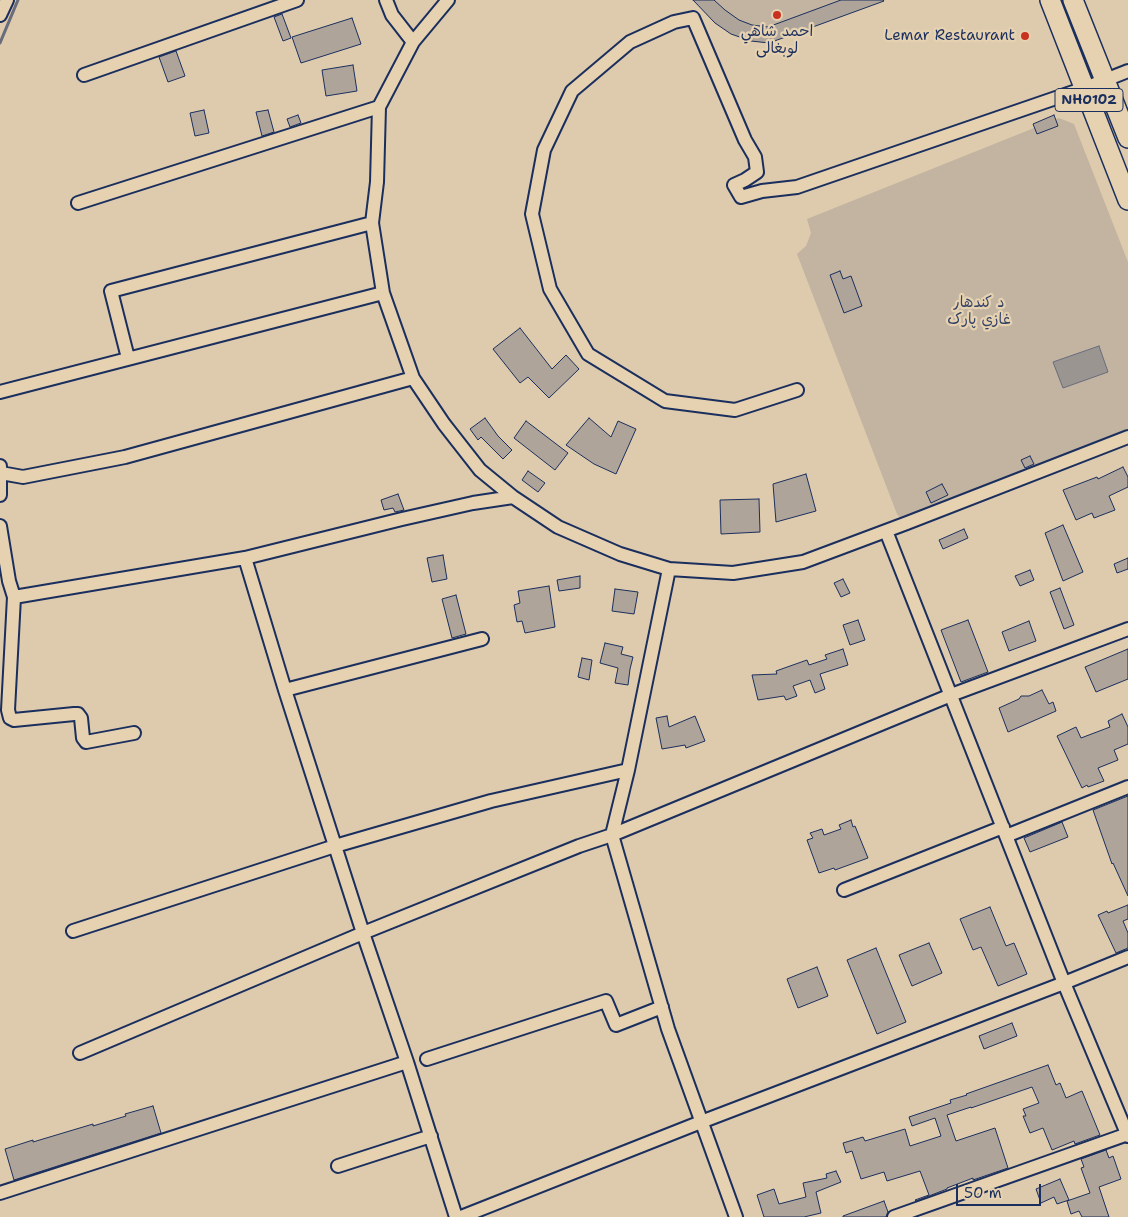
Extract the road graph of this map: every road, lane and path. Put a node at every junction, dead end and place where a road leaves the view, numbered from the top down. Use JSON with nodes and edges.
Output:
{"nodes":[{"id":1,"x":297,"y":0,"type":"edge"},
{"id":2,"x":386,"y":0,"type":"edge"},
{"id":3,"x":448,"y":0,"type":"edge"},
{"id":4,"x":1050,"y":0,"type":"edge"},
{"id":5,"x":1073,"y":0,"type":"edge"},
{"id":6,"x":413,"y":42,"type":"junction"},
{"id":7,"x":1128,"y":71,"type":"edge"},
{"id":8,"x":84,"y":75,"type":"dead end"},
{"id":9,"x":1104,"y":80,"type":"junction"},
{"id":10,"x":1085,"y":88,"type":"junction"},
{"id":11,"x":379,"y":107,"type":"junction"},
{"id":12,"x":1128,"y":138,"type":"edge"},
{"id":13,"x":1128,"y":200,"type":"edge"},
{"id":14,"x":78,"y":203,"type":"dead end"},
{"id":15,"x":372,"y":224,"type":"junction"},
{"id":16,"x":383,"y":293,"type":"junction"},
{"id":17,"x":128,"y":358,"type":"junction"},
{"id":18,"x":414,"y":378,"type":"junction"},
{"id":19,"x":797,"y":390,"type":"dead end"},
{"id":20,"x":0,"y":392,"type":"edge"},
{"id":21,"x":1128,"y":437,"type":"edge"},
{"id":22,"x":0,"y":466,"type":"edge"},
{"id":23,"x":1,"y":473,"type":"edge"},
{"id":24,"x":0,"y":496,"type":"edge"},
{"id":25,"x":513,"y":497,"type":"junction"},
{"id":26,"x":0,"y":526,"type":"edge"},
{"id":27,"x":886,"y":532,"type":"junction"},
{"id":28,"x":245,"y":558,"type":"junction"},
{"id":29,"x":669,"y":569,"type":"junction"},
{"id":30,"x":14,"y":597,"type":"junction"},
{"id":31,"x":1128,"y":629,"type":"edge"},
{"id":32,"x":482,"y":639,"type":"dead end"},
{"id":33,"x":285,"y":690,"type":"junction"},
{"id":34,"x":951,"y":696,"type":"junction"},
{"id":35,"x":134,"y":733,"type":"dead end"},
{"id":36,"x":628,"y":770,"type":"junction"},
{"id":37,"x":1128,"y":787,"type":"edge"},
{"id":38,"x":1005,"y":831,"type":"junction"},
{"id":39,"x":612,"y":835,"type":"junction"},
{"id":40,"x":335,"y":846,"type":"junction"},
{"id":41,"x":844,"y":890,"type":"dead end"},
{"id":42,"x":73,"y":931,"type":"dead end"},
{"id":43,"x":363,"y":933,"type":"junction"},
{"id":44,"x":1128,"y":957,"type":"edge"},
{"id":45,"x":1064,"y":983,"type":"junction"},
{"id":46,"x":662,"y":1007,"type":"junction"},
{"id":47,"x":80,"y":1053,"type":"dead end"},
{"id":48,"x":427,"y":1059,"type":"dead end"},
{"id":49,"x":408,"y":1062,"type":"junction"},
{"id":50,"x":701,"y":1122,"type":"junction"},
{"id":51,"x":1128,"y":1135,"type":"edge"},
{"id":52,"x":431,"y":1136,"type":"junction"},
{"id":53,"x":338,"y":1166,"type":"dead end"},
{"id":54,"x":0,"y":1193,"type":"edge"},
{"id":55,"x":456,"y":1217,"type":"edge"},
{"id":56,"x":461,"y":1217,"type":"edge"},
{"id":57,"x":736,"y":1217,"type":"edge"},
{"id":58,"x":894,"y":1217,"type":"edge"}],
"edges":[{"from":1,"to":8,"type":"street"},
{"from":2,"to":6,"type":"street"},
{"from":3,"to":6,"type":"street"},
{"from":4,"to":10,"type":"highway","number":"NH0102"},
{"from":5,"to":9,"type":"highway","number":"NH0102"},
{"from":6,"to":11,"type":"street"},
{"from":7,"to":9,"type":"street"},
{"from":9,"to":10,"type":"street"},
{"from":9,"to":12,"type":"highway","number":"NH0102"},
{"from":10,"to":13,"type":"highway","number":"NH0102"},
{"from":10,"to":19,"type":"street"},
{"from":11,"to":14,"type":"street"},
{"from":11,"to":15,"type":"street"},
{"from":15,"to":16,"type":"street"},
{"from":15,"to":17,"type":"street"},
{"from":16,"to":17,"type":"street"},
{"from":16,"to":18,"type":"street"},
{"from":17,"to":20,"type":"street"},
{"from":18,"to":23,"type":"street"},
{"from":18,"to":25,"type":"street"},
{"from":21,"to":27,"type":"street"},
{"from":22,"to":23,"type":"street"},
{"from":23,"to":24,"type":"street"},
{"from":25,"to":28,"type":"street"},
{"from":25,"to":29,"type":"street"},
{"from":26,"to":30,"type":"street"},
{"from":27,"to":29,"type":"street"},
{"from":27,"to":34,"type":"street"},
{"from":28,"to":30,"type":"street"},
{"from":28,"to":33,"type":"street"},
{"from":29,"to":36,"type":"street"},
{"from":30,"to":35,"type":"street"},
{"from":31,"to":34,"type":"street"},
{"from":32,"to":33,"type":"street"},
{"from":33,"to":40,"type":"street"},
{"from":34,"to":38,"type":"street"},
{"from":34,"to":39,"type":"street"},
{"from":36,"to":39,"type":"street"},
{"from":36,"to":40,"type":"street"},
{"from":37,"to":38,"type":"street"},
{"from":38,"to":41,"type":"street"},
{"from":38,"to":45,"type":"street"},
{"from":39,"to":43,"type":"street"},
{"from":39,"to":46,"type":"street"},
{"from":40,"to":42,"type":"street"},
{"from":40,"to":43,"type":"street"},
{"from":43,"to":47,"type":"street"},
{"from":43,"to":49,"type":"street"},
{"from":44,"to":45,"type":"street"},
{"from":45,"to":50,"type":"street"},
{"from":45,"to":51,"type":"street"},
{"from":46,"to":48,"type":"street"},
{"from":46,"to":50,"type":"street"},
{"from":49,"to":52,"type":"street"},
{"from":49,"to":54,"type":"street"},
{"from":50,"to":56,"type":"street"},
{"from":50,"to":57,"type":"street"},
{"from":51,"to":58,"type":"street"},
{"from":52,"to":53,"type":"street"},
{"from":52,"to":55,"type":"street"}]}
